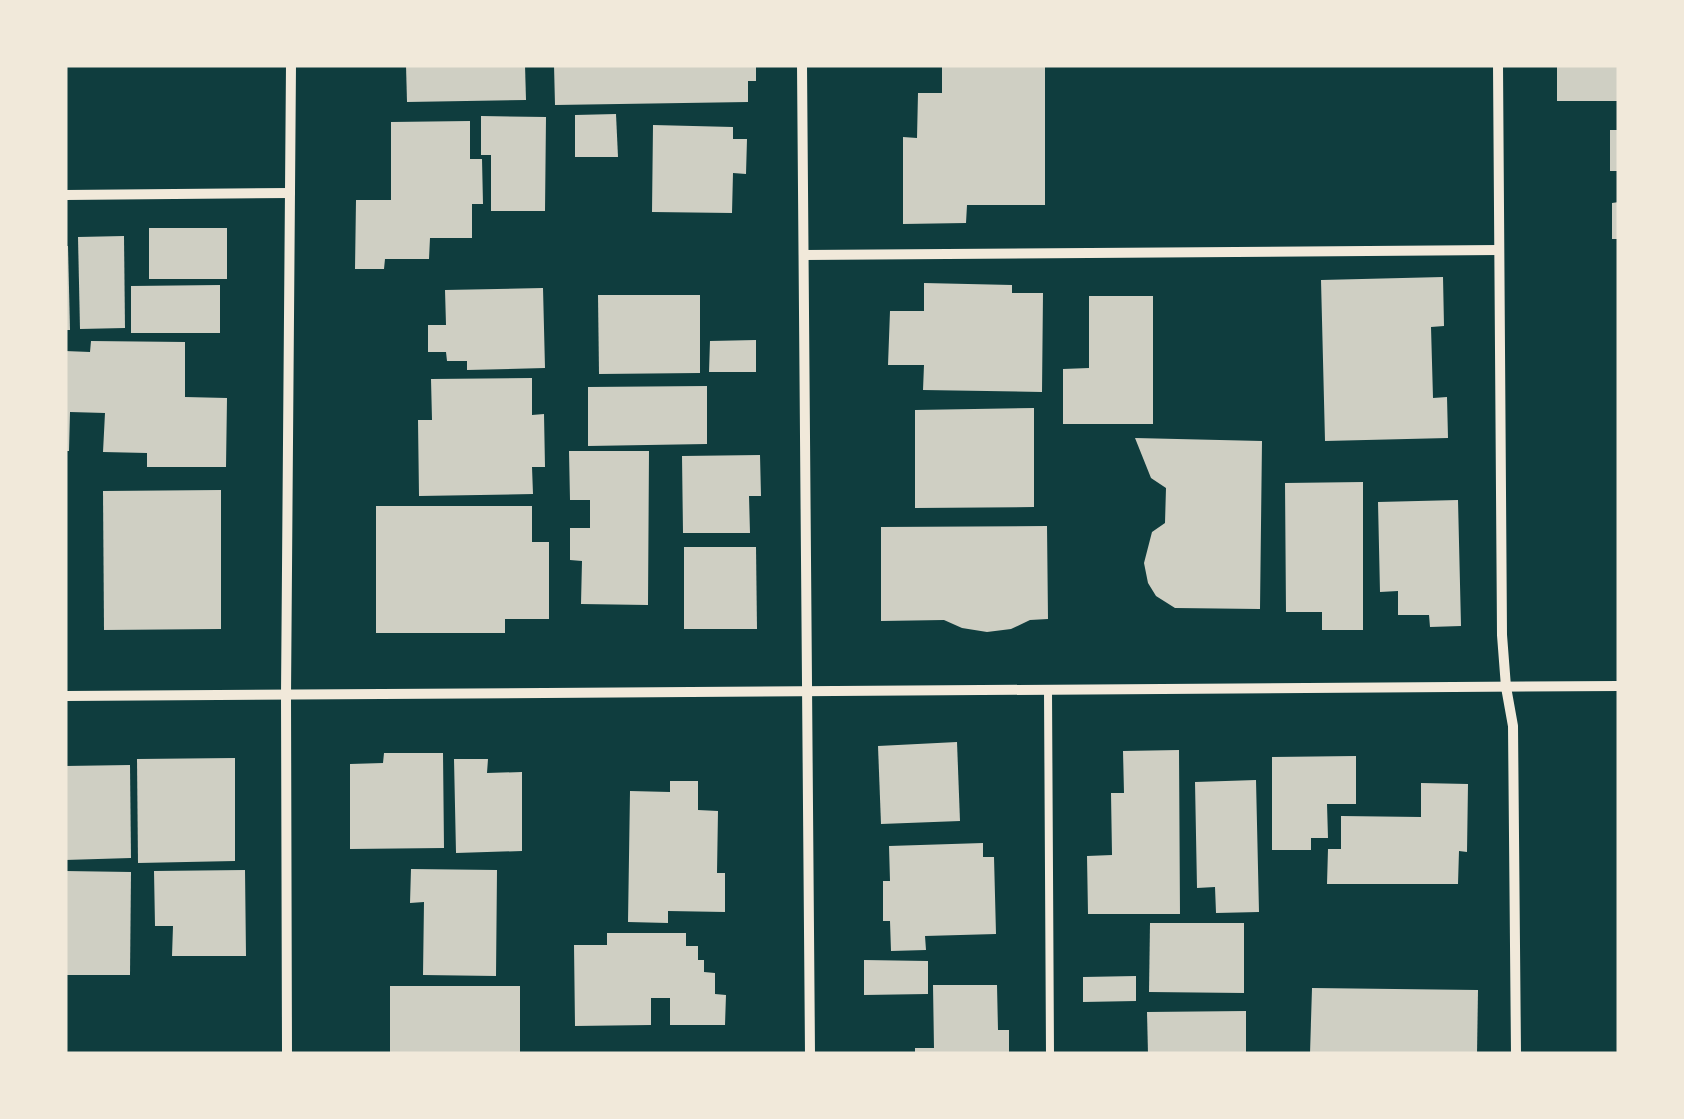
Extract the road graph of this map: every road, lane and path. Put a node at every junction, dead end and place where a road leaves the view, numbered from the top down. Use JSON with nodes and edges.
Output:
{"nodes":[{"id":1,"x":291,"y":65,"type":"edge"},
{"id":2,"x":802,"y":65,"type":"edge"},
{"id":3,"x":1498,"y":65,"type":"edge"},
{"id":4,"x":290,"y":193,"type":"junction"},
{"id":5,"x":65,"y":195,"type":"edge"},
{"id":6,"x":1499,"y":250,"type":"junction"},
{"id":7,"x":804,"y":255,"type":"junction"},
{"id":8,"x":1619,"y":686,"type":"edge"},
{"id":9,"x":1506,"y":687,"type":"junction"},
{"id":10,"x":1048,"y":690,"type":"junction"},
{"id":11,"x":807,"y":691,"type":"junction"},
{"id":12,"x":65,"y":696,"type":"edge"},
{"id":13,"x":286,"y":696,"type":"junction"},
{"id":14,"x":287,"y":1054,"type":"edge"},
{"id":15,"x":810,"y":1054,"type":"edge"},
{"id":16,"x":1050,"y":1054,"type":"edge"},
{"id":17,"x":1516,"y":1054,"type":"edge"}],
"edges":[{"from":1,"to":4,"type":"street"},
{"from":2,"to":7,"type":"street"},
{"from":3,"to":6,"type":"street"},
{"from":4,"to":5,"type":"street"},
{"from":4,"to":13,"type":"street"},
{"from":6,"to":7,"type":"street"},
{"from":6,"to":9,"type":"street"},
{"from":7,"to":11,"type":"street"},
{"from":8,"to":9,"type":"street"},
{"from":9,"to":10,"type":"street"},
{"from":9,"to":17,"type":"street"},
{"from":10,"to":11,"type":"street"},
{"from":10,"to":16,"type":"lane"},
{"from":11,"to":13,"type":"street"},
{"from":11,"to":15,"type":"street"},
{"from":12,"to":13,"type":"street"},
{"from":13,"to":14,"type":"street"}]}
